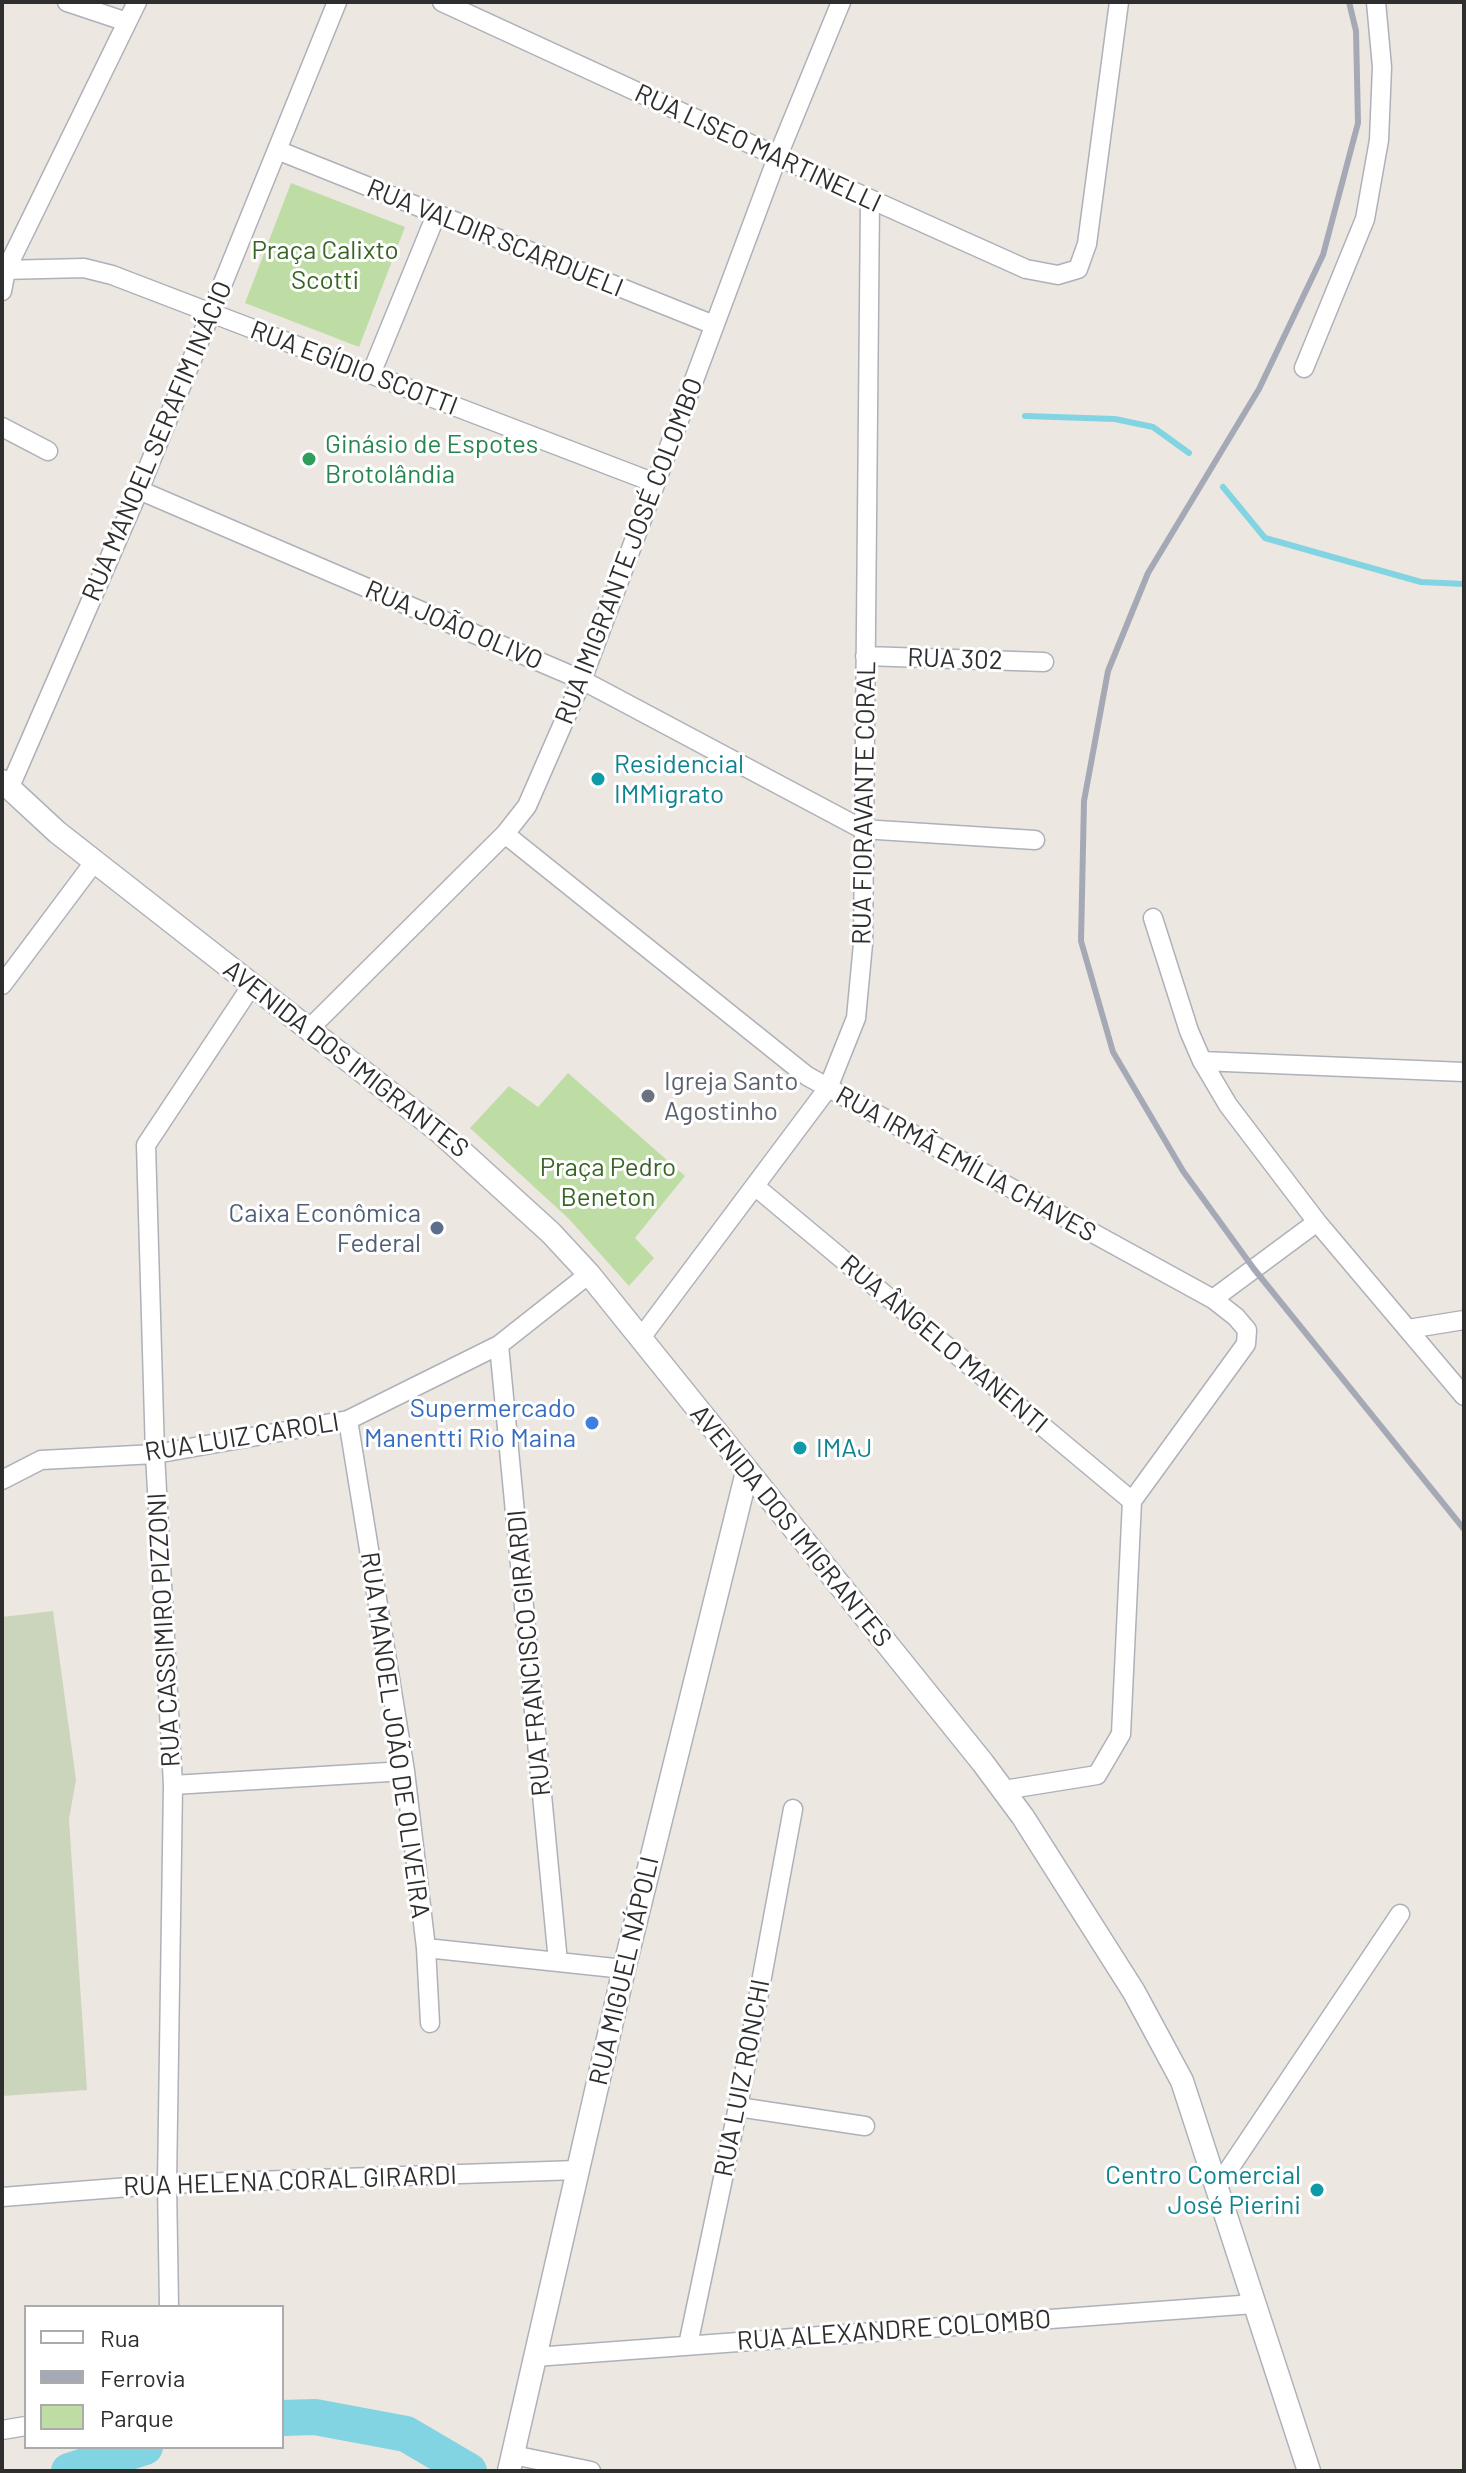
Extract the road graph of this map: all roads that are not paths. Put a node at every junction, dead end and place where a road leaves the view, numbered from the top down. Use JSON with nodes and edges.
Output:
{"nodes":[{"id":1,"x":67,"y":2,"type":"edge"},
{"id":2,"x":137,"y":2,"type":"edge"},
{"id":3,"x":337,"y":2,"type":"edge"},
{"id":4,"x":442,"y":2,"type":"edge"},
{"id":5,"x":841,"y":2,"type":"edge"},
{"id":6,"x":1119,"y":2,"type":"edge"},
{"id":7,"x":1376,"y":2,"type":"edge"},
{"id":8,"x":127,"y":22,"type":"junction"},
{"id":9,"x":277,"y":150,"type":"junction"},
{"id":10,"x":777,"y":158,"type":"junction"},
{"id":11,"x":870,"y":199,"type":"junction"},
{"id":12,"x":436,"y":215,"type":"junction"},
{"id":13,"x":4,"y":270,"type":"edge"},
{"id":14,"x":2,"y":291,"type":"edge"},
{"id":15,"x":211,"y":313,"type":"junction"},
{"id":16,"x":714,"y":325,"type":"junction"},
{"id":17,"x":1304,"y":368,"type":"dead end"},
{"id":18,"x":371,"y":374,"type":"junction"},
{"id":19,"x":2,"y":427,"type":"edge"},
{"id":20,"x":48,"y":451,"type":"dead end"},
{"id":21,"x":655,"y":483,"type":"junction"},
{"id":22,"x":139,"y":490,"type":"junction"},
{"id":23,"x":865,"y":656,"type":"junction"},
{"id":24,"x":1044,"y":662,"type":"dead end"},
{"id":25,"x":582,"y":680,"type":"junction"},
{"id":26,"x":6,"y":785,"type":"edge"},
{"id":27,"x":862,"y":829,"type":"junction"},
{"id":28,"x":505,"y":834,"type":"junction"},
{"id":29,"x":1035,"y":840,"type":"dead end"},
{"id":30,"x":95,"y":861,"type":"junction"},
{"id":31,"x":1153,"y":918,"type":"dead end"},
{"id":32,"x":2,"y":985,"type":"edge"},
{"id":33,"x":252,"y":985,"type":"junction"},
{"id":34,"x":308,"y":1030,"type":"junction"},
{"id":35,"x":1202,"y":1061,"type":"junction"},
{"id":36,"x":1464,"y":1072,"type":"edge"},
{"id":37,"x":828,"y":1088,"type":"junction"},
{"id":38,"x":756,"y":1187,"type":"junction"},
{"id":39,"x":1317,"y":1222,"type":"junction"},
{"id":40,"x":589,"y":1274,"type":"junction"},
{"id":41,"x":1213,"y":1299,"type":"junction"},
{"id":42,"x":1464,"y":1320,"type":"edge"},
{"id":43,"x":1408,"y":1329,"type":"junction"},
{"id":44,"x":640,"y":1339,"type":"junction"},
{"id":45,"x":499,"y":1345,"type":"junction"},
{"id":46,"x":1464,"y":1396,"type":"edge"},
{"id":47,"x":348,"y":1420,"type":"junction"},
{"id":48,"x":155,"y":1454,"type":"junction"},
{"id":49,"x":747,"y":1472,"type":"junction"},
{"id":50,"x":2,"y":1480,"type":"edge"},
{"id":51,"x":1132,"y":1501,"type":"junction"},
{"id":52,"x":405,"y":1771,"type":"junction"},
{"id":53,"x":173,"y":1785,"type":"junction"},
{"id":54,"x":1004,"y":1790,"type":"junction"},
{"id":55,"x":793,"y":1809,"type":"dead end"},
{"id":56,"x":1400,"y":1914,"type":"dead end"},
{"id":57,"x":426,"y":1948,"type":"junction"},
{"id":58,"x":558,"y":1962,"type":"junction"},
{"id":59,"x":624,"y":1969,"type":"junction"},
{"id":60,"x":430,"y":2023,"type":"dead end"},
{"id":61,"x":738,"y":2107,"type":"junction"},
{"id":62,"x":865,"y":2126,"type":"dead end"},
{"id":63,"x":578,"y":2170,"type":"junction"},
{"id":64,"x":167,"y":2184,"type":"junction"},
{"id":65,"x":1217,"y":2187,"type":"junction"},
{"id":66,"x":2,"y":2197,"type":"edge"},
{"id":67,"x":1254,"y":2304,"type":"junction"},
{"id":68,"x":169,"y":2305,"type":"edge"},
{"id":69,"x":688,"y":2345,"type":"junction"},
{"id":70,"x":535,"y":2357,"type":"junction"},
{"id":71,"x":24,"y":2426,"type":"edge"},
{"id":72,"x":2,"y":2430,"type":"edge"},
{"id":73,"x":511,"y":2463,"type":"edge"},
{"id":74,"x":591,"y":2471,"type":"edge"},
{"id":75,"x":1309,"y":2471,"type":"edge"}],
"edges":[{"from":1,"to":8,"type":"street"},
{"from":2,"to":8,"type":"street"},
{"from":3,"to":9,"type":"street","name":"RUA MANOEL SERAFIM INÁCIO"},
{"from":4,"to":10,"type":"street","name":"RUA LISEO MARTINELLI"},
{"from":5,"to":10,"type":"street","name":"RUA IMIGRANTE JOSÉ COLOMBO"},
{"from":6,"to":11,"type":"street","name":"RUA LISEO MARTINELLI"},
{"from":7,"to":17,"type":"street"},
{"from":8,"to":13,"type":"street"},
{"from":9,"to":12,"type":"street","name":"RUA VALDIR SCARDUELI"},
{"from":9,"to":15,"type":"street","name":"RUA MANOEL SERAFIM INÁCIO"},
{"from":10,"to":11,"type":"street","name":"RUA LISEO MARTINELLI"},
{"from":10,"to":16,"type":"street","name":"RUA IMIGRANTE JOSÉ COLOMBO"},
{"from":11,"to":23,"type":"street","name":"RUA FIORAVANTE CORAL"},
{"from":12,"to":16,"type":"street","name":"RUA VALDIR SCARDUELI"},
{"from":12,"to":18,"type":"street"},
{"from":13,"to":14,"type":"street"},
{"from":13,"to":15,"type":"street","name":"RUA EGÍDIO SCOTTI"},
{"from":15,"to":18,"type":"street","name":"RUA EGÍDIO SCOTTI"},
{"from":15,"to":22,"type":"street","name":"RUA MANOEL SERAFIM INÁCIO"},
{"from":16,"to":21,"type":"street","name":"RUA IMIGRANTE JOSÉ COLOMBO"},
{"from":18,"to":21,"type":"street","name":"RUA EGÍDIO SCOTTI"},
{"from":19,"to":20,"type":"street"},
{"from":21,"to":25,"type":"street","name":"RUA IMIGRANTE JOSÉ COLOMBO"},
{"from":22,"to":25,"type":"street","name":"RUA JOÃO OLIVO"},
{"from":22,"to":26,"type":"street","name":"RUA MANOEL SERAFIM INÁCIO"},
{"from":23,"to":24,"type":"street","name":"RUA 302"},
{"from":23,"to":27,"type":"street","name":"RUA FIORAVANTE CORAL"},
{"from":25,"to":27,"type":"street","name":"RUA JOÃO OLIVO"},
{"from":25,"to":28,"type":"street","name":"RUA IMIGRANTE JOSÉ COLOMBO"},
{"from":26,"to":30,"type":"street","name":"AVENIDA DOS IMIGRANTES"},
{"from":27,"to":29,"type":"street","name":"RUA JOÃO OLIVO"},
{"from":27,"to":37,"type":"street","name":"RUA FIORAVANTE CORAL"},
{"from":28,"to":34,"type":"street","name":"RUA IMIGRANTE JOSÉ COLOMBO"},
{"from":28,"to":37,"type":"street","name":"RUA IRMÃ EMÍLIA CHAVES"},
{"from":30,"to":32,"type":"street"},
{"from":30,"to":33,"type":"street","name":"AVENIDA DOS IMIGRANTES"},
{"from":31,"to":35,"type":"street"},
{"from":33,"to":34,"type":"street","name":"AVENIDA DOS IMIGRANTES"},
{"from":33,"to":48,"type":"street","name":"RUA CASSIMIRO PIZZONI"},
{"from":34,"to":40,"type":"street","name":"AVENIDA DOS IMIGRANTES"},
{"from":35,"to":36,"type":"street"},
{"from":35,"to":39,"type":"street"},
{"from":37,"to":38,"type":"street","name":"RUA FIORAVANTE CORAL"},
{"from":37,"to":41,"type":"street","name":"RUA IRMÃ EMÍLIA CHAVES"},
{"from":38,"to":44,"type":"street","name":"RUA FIORAVANTE CORAL"},
{"from":38,"to":51,"type":"street","name":"RUA ÂNGELO MANENTI"},
{"from":39,"to":41,"type":"street"},
{"from":39,"to":43,"type":"street"},
{"from":40,"to":44,"type":"street","name":"AVENIDA DOS IMIGRANTES"},
{"from":40,"to":45,"type":"street","name":"RUA LUIZ CAROLI"},
{"from":41,"to":51,"type":"street","name":"RUA IRMÃ EMÍLIA CHAVES"},
{"from":42,"to":43,"type":"street"},
{"from":43,"to":46,"type":"street"},
{"from":44,"to":49,"type":"street","name":"AVENIDA DOS IMIGRANTES"},
{"from":45,"to":47,"type":"street","name":"RUA LUIZ CAROLI"},
{"from":45,"to":58,"type":"street","name":"RUA FRANCISCO GIRARDI"},
{"from":47,"to":48,"type":"street","name":"RUA LUIZ CAROLI"},
{"from":47,"to":52,"type":"street","name":"RUA MANOEL JOÃO DE OLIVEIRA"},
{"from":48,"to":50,"type":"street","name":"RUA LUIZ CAROLI"},
{"from":48,"to":53,"type":"street","name":"RUA CASSIMIRO PIZZONI"},
{"from":49,"to":54,"type":"street","name":"AVENIDA DOS IMIGRANTES"},
{"from":49,"to":59,"type":"street","name":"RUA MIGUEL NÁPOLI"},
{"from":51,"to":54,"type":"street"},
{"from":52,"to":53,"type":"street"},
{"from":52,"to":57,"type":"street","name":"RUA MANOEL JOÃO DE OLIVEIRA"},
{"from":53,"to":64,"type":"street","name":"RUA CASSIMIRO PIZZONI"},
{"from":54,"to":65,"type":"street","name":"AVENIDA DOS IMIGRANTES"},
{"from":55,"to":61,"type":"street","name":"RUA LUIZ RONCHI"},
{"from":56,"to":65,"type":"street"},
{"from":57,"to":58,"type":"street","name":"RUA MANOEL JOÃO DE OLIVEIRA"},
{"from":57,"to":60,"type":"street"},
{"from":58,"to":59,"type":"street","name":"RUA MANOEL JOÃO DE OLIVEIRA"},
{"from":59,"to":63,"type":"street","name":"RUA MIGUEL NÁPOLI"},
{"from":61,"to":62,"type":"street"},
{"from":61,"to":69,"type":"street","name":"RUA LUIZ RONCHI"},
{"from":63,"to":64,"type":"street","name":"RUA HELENA CORAL GIRARDI"},
{"from":63,"to":70,"type":"street","name":"RUA MIGUEL NÁPOLI"},
{"from":64,"to":66,"type":"street","name":"RUA HELENA CORAL GIRARDI"},
{"from":64,"to":68,"type":"street","name":"RUA CASSIMIRO PIZZONI"},
{"from":65,"to":67,"type":"street","name":"AVENIDA DOS IMIGRANTES"},
{"from":67,"to":69,"type":"street","name":"RUA ALEXANDRE COLOMBO"},
{"from":67,"to":75,"type":"street","name":"AVENIDA DOS IMIGRANTES"},
{"from":69,"to":70,"type":"street","name":"RUA ALEXANDRE COLOMBO"},
{"from":70,"to":73,"type":"street","name":"RUA MIGUEL NÁPOLI"},
{"from":71,"to":72,"type":"street"},
{"from":73,"to":74,"type":"street"}]}
